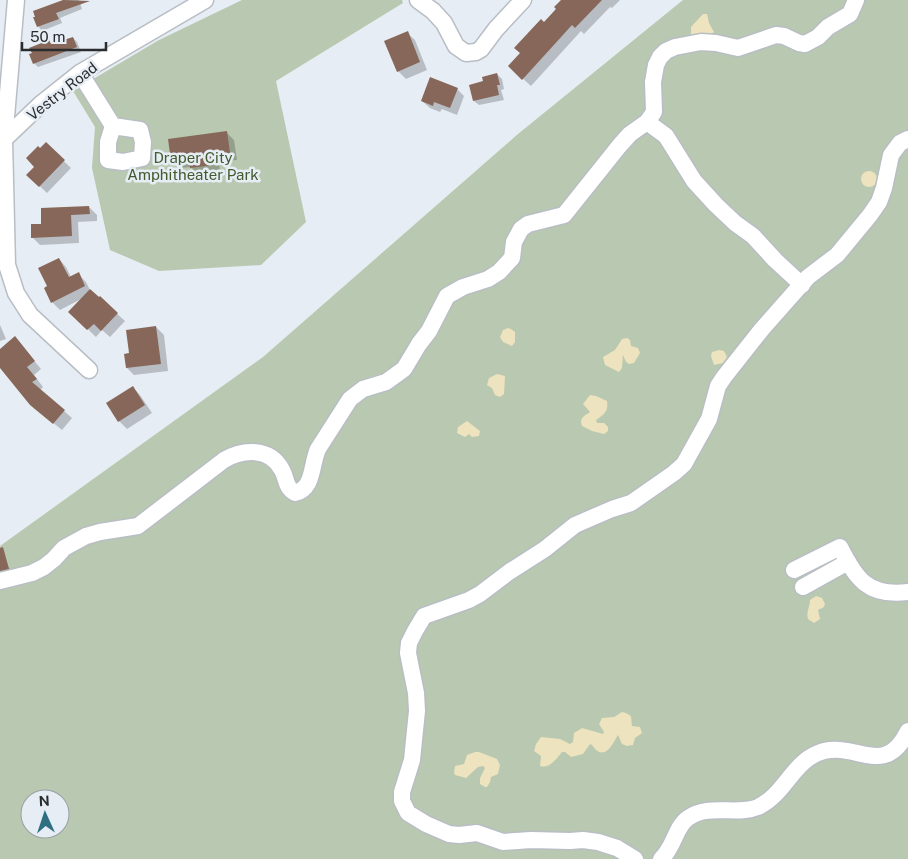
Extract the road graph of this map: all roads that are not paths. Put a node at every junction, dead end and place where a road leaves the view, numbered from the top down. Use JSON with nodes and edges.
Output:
{"nodes":[{"id":1,"x":16,"y":0,"type":"edge"},
{"id":2,"x":205,"y":0,"type":"edge"},
{"id":3,"x":523,"y":0,"type":"edge"},
{"id":4,"x":856,"y":0,"type":"edge"},
{"id":5,"x":422,"y":1,"type":"edge"},
{"id":6,"x":80,"y":73,"type":"junction"},
{"id":7,"x":647,"y":122,"type":"junction"},
{"id":8,"x":114,"y":126,"type":"dead end"},
{"id":9,"x":908,"y":139,"type":"edge"},
{"id":10,"x":2,"y":142,"type":"edge"},
{"id":11,"x":4,"y":266,"type":"edge"},
{"id":12,"x":802,"y":285,"type":"junction"},
{"id":13,"x":89,"y":370,"type":"dead end"},
{"id":14,"x":848,"y":562,"type":"junction"},
{"id":15,"x":794,"y":570,"type":"dead end"},
{"id":16,"x":0,"y":581,"type":"edge"},
{"id":17,"x":803,"y":587,"type":"dead end"},
{"id":18,"x":908,"y":592,"type":"edge"},
{"id":19,"x":908,"y":731,"type":"edge"},
{"id":20,"x":635,"y":859,"type":"edge"},
{"id":21,"x":661,"y":859,"type":"edge"}],
"edges":[{"from":1,"to":10,"type":"street"},
{"from":2,"to":6,"type":"street","name":"Vestry Road"},
{"from":3,"to":5,"type":"street"},
{"from":4,"to":7,"type":"street"},
{"from":6,"to":8,"type":"street"},
{"from":6,"to":10,"type":"street","name":"Vestry Road"},
{"from":7,"to":12,"type":"street"},
{"from":7,"to":16,"type":"street"},
{"from":9,"to":12,"type":"street"},
{"from":10,"to":11,"type":"street"},
{"from":11,"to":13,"type":"street"},
{"from":12,"to":20,"type":"street"},
{"from":14,"to":15,"type":"street"},
{"from":14,"to":17,"type":"street"},
{"from":14,"to":18,"type":"street"},
{"from":19,"to":21,"type":"street"}]}
